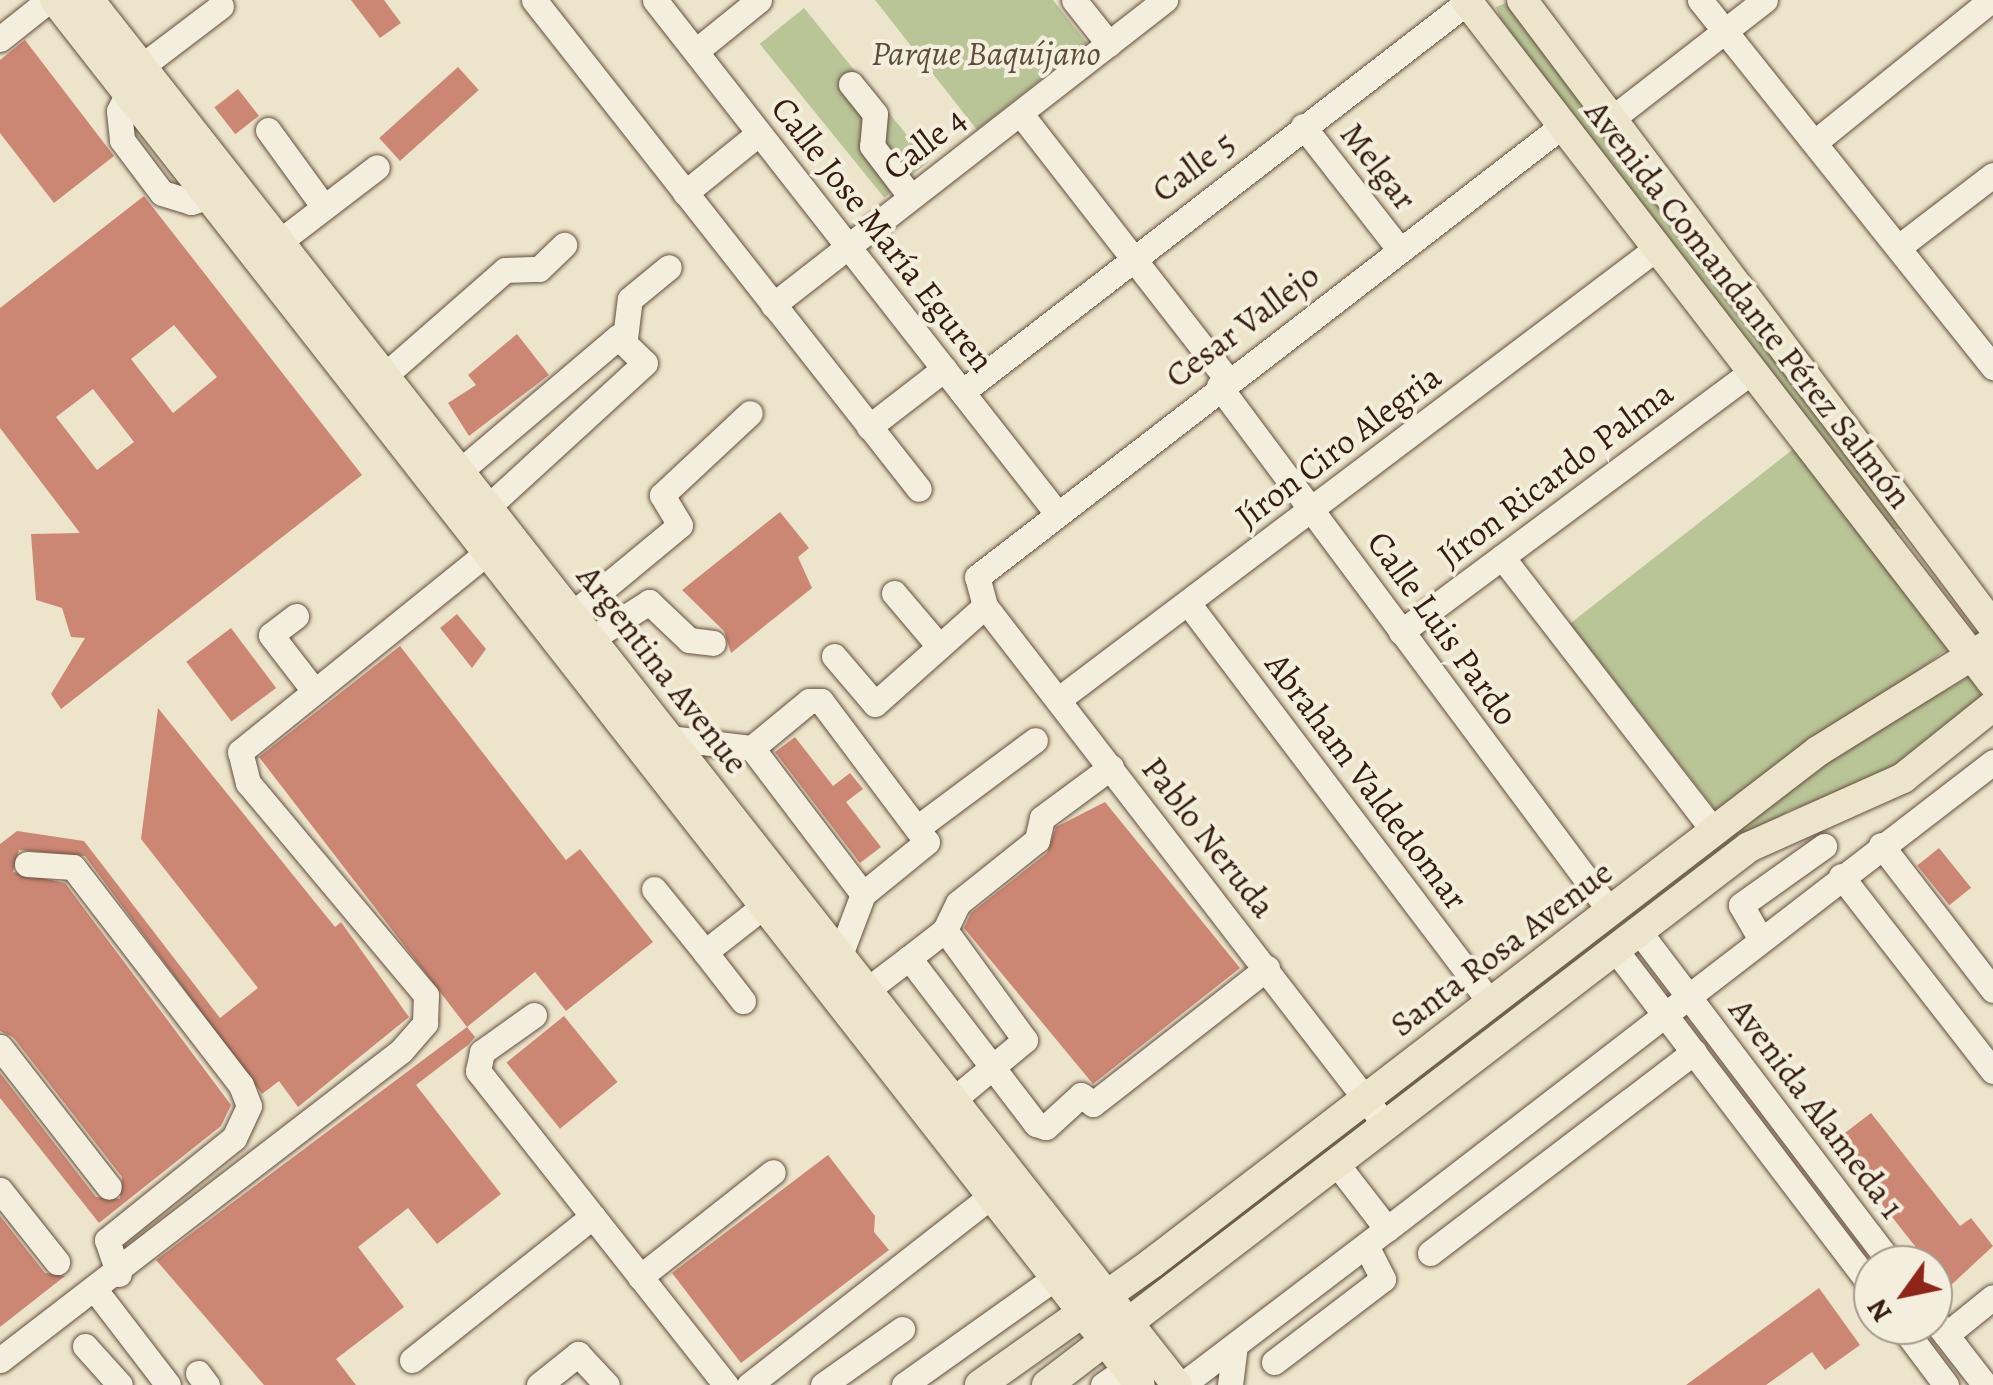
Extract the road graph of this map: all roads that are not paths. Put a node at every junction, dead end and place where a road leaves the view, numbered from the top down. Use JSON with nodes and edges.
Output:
{"nodes":[{"id":1,"x":52,"y":0,"type":"edge"},
{"id":2,"x":89,"y":0,"type":"edge"},
{"id":3,"x":534,"y":0,"type":"edge"},
{"id":4,"x":655,"y":0,"type":"edge"},
{"id":5,"x":760,"y":0,"type":"edge"},
{"id":6,"x":1074,"y":0,"type":"edge"},
{"id":7,"x":1165,"y":0,"type":"edge"},
{"id":8,"x":1522,"y":0,"type":"edge"},
{"id":9,"x":1700,"y":0,"type":"edge"},
{"id":10,"x":1765,"y":0,"type":"edge"},
{"id":11,"x":1991,"y":0,"type":"edge"},
{"id":12,"x":1468,"y":1,"type":"edge"},
{"id":13,"x":221,"y":6,"type":"dead end"},
{"id":14,"x":1725,"y":31,"type":"junction"},
{"id":15,"x":0,"y":39,"type":"edge"},
{"id":16,"x":1109,"y":44,"type":"junction"},
{"id":17,"x":696,"y":51,"type":"junction"},
{"id":18,"x":135,"y":80,"type":"junction"},
{"id":19,"x":851,"y":84,"type":"dead end"},
{"id":20,"x":1020,"y":113,"type":"junction"},
{"id":21,"x":1614,"y":117,"type":"junction"},
{"id":22,"x":1563,"y":124,"type":"junction"},
{"id":23,"x":1303,"y":126,"type":"junction"},
{"id":24,"x":268,"y":130,"type":"dead end"},
{"id":25,"x":759,"y":133,"type":"junction"},
{"id":26,"x":1815,"y":142,"type":"junction"},
{"id":27,"x":377,"y":167,"type":"dead end"},
{"id":28,"x":1993,"y":176,"type":"edge"},
{"id":29,"x":685,"y":193,"type":"junction"},
{"id":30,"x":911,"y":198,"type":"junction"},
{"id":31,"x":324,"y":207,"type":"junction"},
{"id":32,"x":279,"y":242,"type":"junction"},
{"id":33,"x":564,"y":245,"type":"dead end"},
{"id":34,"x":848,"y":246,"type":"junction"},
{"id":35,"x":1900,"y":246,"type":"junction"},
{"id":36,"x":1658,"y":247,"type":"junction"},
{"id":37,"x":1399,"y":249,"type":"junction"},
{"id":38,"x":1132,"y":256,"type":"junction"},
{"id":39,"x":668,"y":267,"type":"dead end"},
{"id":40,"x":773,"y":305,"type":"junction"},
{"id":41,"x":625,"y":338,"type":"junction"},
{"id":42,"x":1990,"y":356,"type":"edge"},
{"id":43,"x":944,"y":370,"type":"junction"},
{"id":44,"x":1751,"y":372,"type":"junction"},
{"id":45,"x":384,"y":376,"type":"junction"},
{"id":46,"x":1223,"y":383,"type":"junction"},
{"id":47,"x":962,"y":392,"type":"junction"},
{"id":48,"x":536,"y":406,"type":"junction"},
{"id":49,"x":750,"y":413,"type":"dead end"},
{"id":50,"x":870,"y":427,"type":"junction"},
{"id":51,"x":566,"y":441,"type":"junction"},
{"id":52,"x":460,"y":472,"type":"junction"},
{"id":53,"x":919,"y":488,"type":"dead end"},
{"id":54,"x":488,"y":507,"type":"junction"},
{"id":55,"x":1313,"y":509,"type":"junction"},
{"id":56,"x":1056,"y":512,"type":"junction"},
{"id":57,"x":1930,"y":532,"type":"junction"},
{"id":58,"x":488,"y":552,"type":"junction"},
{"id":59,"x":1896,"y":556,"type":"junction"},
{"id":60,"x":1502,"y":557,"type":"junction"},
{"id":61,"x":894,"y":593,"type":"dead end"},
{"id":62,"x":981,"y":598,"type":"junction"},
{"id":63,"x":1188,"y":603,"type":"junction"},
{"id":64,"x":1989,"y":612,"type":"edge"},
{"id":65,"x":296,"y":616,"type":"dead end"},
{"id":66,"x":571,"y":628,"type":"junction"},
{"id":67,"x":1401,"y":632,"type":"junction"},
{"id":68,"x":713,"y":643,"type":"dead end"},
{"id":69,"x":939,"y":646,"type":"junction"},
{"id":70,"x":1982,"y":649,"type":"edge"},
{"id":71,"x":834,"y":656,"type":"dead end"},
{"id":72,"x":1993,"y":683,"type":"edge"},
{"id":73,"x":312,"y":688,"type":"junction"},
{"id":74,"x":1059,"y":699,"type":"junction"},
{"id":75,"x":1993,"y":706,"type":"edge"},
{"id":76,"x":669,"y":738,"type":"junction"},
{"id":77,"x":1035,"y":740,"type":"dead end"},
{"id":78,"x":752,"y":748,"type":"junction"},
{"id":79,"x":1993,"y":762,"type":"edge"},
{"id":80,"x":1111,"y":766,"type":"junction"},
{"id":81,"x":917,"y":828,"type":"junction"},
{"id":82,"x":1714,"y":831,"type":"junction"},
{"id":83,"x":1881,"y":845,"type":"junction"},
{"id":84,"x":1824,"y":846,"type":"dead end"},
{"id":85,"x":27,"y":864,"type":"dead end"},
{"id":86,"x":1841,"y":876,"type":"junction"},
{"id":87,"x":654,"y":888,"type":"dead end"},
{"id":88,"x":863,"y":894,"type":"junction"},
{"id":89,"x":765,"y":905,"type":"junction"},
{"id":90,"x":1610,"y":911,"type":"junction"},
{"id":91,"x":945,"y":930,"type":"junction"},
{"id":92,"x":1760,"y":938,"type":"junction"},
{"id":93,"x":1626,"y":939,"type":"junction"},
{"id":94,"x":705,"y":952,"type":"junction"},
{"id":95,"x":840,"y":955,"type":"junction"},
{"id":96,"x":909,"y":958,"type":"junction"},
{"id":97,"x":1267,"y":968,"type":"junction"},
{"id":98,"x":867,"y":990,"type":"junction"},
{"id":99,"x":1993,"y":990,"type":"edge"},
{"id":100,"x":1686,"y":993,"type":"junction"},
{"id":101,"x":743,"y":1001,"type":"dead end"},
{"id":102,"x":1490,"y":1002,"type":"junction"},
{"id":103,"x":1663,"y":1011,"type":"junction"},
{"id":104,"x":534,"y":1015,"type":"dead end"},
{"id":105,"x":0,"y":1046,"type":"edge"},
{"id":106,"x":1694,"y":1052,"type":"junction"},
{"id":107,"x":995,"y":1068,"type":"junction"},
{"id":108,"x":1993,"y":1071,"type":"edge"},
{"id":109,"x":1365,"y":1099,"type":"junction"},
{"id":110,"x":953,"y":1100,"type":"junction"},
{"id":111,"x":1386,"y":1126,"type":"junction"},
{"id":112,"x":1337,"y":1164,"type":"junction"},
{"id":113,"x":773,"y":1172,"type":"dead end"},
{"id":114,"x":1003,"y":1186,"type":"junction"},
{"id":115,"x":109,"y":1188,"type":"dead end"},
{"id":116,"x":0,"y":1190,"type":"edge"},
{"id":117,"x":1838,"y":1194,"type":"junction"},
{"id":118,"x":1814,"y":1210,"type":"junction"},
{"id":119,"x":593,"y":1216,"type":"junction"},
{"id":120,"x":1387,"y":1230,"type":"junction"},
{"id":121,"x":1877,"y":1245,"type":"edge"},
{"id":122,"x":1366,"y":1246,"type":"junction"},
{"id":123,"x":1430,"y":1253,"type":"dead end"},
{"id":124,"x":57,"y":1262,"type":"dead end"},
{"id":125,"x":1853,"y":1262,"type":"edge"},
{"id":126,"x":119,"y":1274,"type":"junction"},
{"id":127,"x":640,"y":1277,"type":"junction"},
{"id":128,"x":1056,"y":1277,"type":"junction"},
{"id":129,"x":96,"y":1291,"type":"junction"},
{"id":130,"x":1993,"y":1297,"type":"edge"},
{"id":131,"x":1096,"y":1304,"type":"junction"},
{"id":132,"x":1953,"y":1319,"type":"edge"},
{"id":133,"x":902,"y":1329,"type":"dead end"},
{"id":134,"x":1118,"y":1334,"type":"junction"},
{"id":135,"x":1953,"y":1343,"type":"edge"},
{"id":136,"x":1235,"y":1345,"type":"junction"},
{"id":137,"x":1916,"y":1345,"type":"edge"},
{"id":138,"x":85,"y":1346,"type":"dead end"},
{"id":139,"x":412,"y":1360,"type":"dead end"},
{"id":140,"x":1,"y":1361,"type":"edge"},
{"id":141,"x":1274,"y":1362,"type":"dead end"},
{"id":142,"x":778,"y":1376,"type":"edge"},
{"id":143,"x":1123,"y":1379,"type":"edge"},
{"id":144,"x":719,"y":1383,"type":"edge"},
{"id":145,"x":120,"y":1385,"type":"edge"},
{"id":146,"x":168,"y":1385,"type":"edge"},
{"id":147,"x":539,"y":1385,"type":"edge"},
{"id":148,"x":607,"y":1385,"type":"edge"},
{"id":149,"x":749,"y":1385,"type":"edge"},
{"id":150,"x":823,"y":1385,"type":"edge"},
{"id":151,"x":904,"y":1385,"type":"edge"},
{"id":152,"x":980,"y":1385,"type":"edge"},
{"id":153,"x":1048,"y":1385,"type":"edge"},
{"id":154,"x":1179,"y":1385,"type":"edge"},
{"id":155,"x":1230,"y":1385,"type":"edge"},
{"id":156,"x":1946,"y":1385,"type":"edge"},
{"id":157,"x":1985,"y":1385,"type":"edge"}],
"edges":[{"from":1,"to":15,"type":"street"},
{"from":1,"to":18,"type":"main road","name":"Argentina Avenue"},
{"from":2,"to":18,"type":"main road","name":"Argentina Avenue"},
{"from":3,"to":29,"type":"street"},
{"from":4,"to":17,"type":"street","name":"Calle Jose María Eguren"},
{"from":5,"to":17,"type":"street"},
{"from":6,"to":16,"type":"street"},
{"from":7,"to":16,"type":"street","name":"Calle 4"},
{"from":8,"to":21,"type":"main road"},
{"from":9,"to":14,"type":"street"},
{"from":10,"to":14,"type":"street"},
{"from":11,"to":26,"type":"street"},
{"from":12,"to":22,"type":"main road","name":"Avenida Comandante Pérez Salmón"},
{"from":12,"to":23,"type":"street","name":"Calle 5"},
{"from":13,"to":18,"type":"street"},
{"from":14,"to":21,"type":"street"},
{"from":14,"to":26,"type":"street"},
{"from":16,"to":20,"type":"street","name":"Calle 4"},
{"from":17,"to":25,"type":"street","name":"Calle Jose María Eguren"},
{"from":18,"to":32,"type":"main road","name":"Argentina Avenue"},
{"from":18,"to":58,"type":"main road","name":"Argentina Avenue"},
{"from":19,"to":30,"type":"street"},
{"from":20,"to":30,"type":"street","name":"Calle 4"},
{"from":20,"to":38,"type":"street","name":"Calle Luis Pardo"},
{"from":21,"to":57,"type":"main road"},
{"from":22,"to":36,"type":"main road","name":"Avenida Comandante Pérez Salmón"},
{"from":22,"to":37,"type":"street","name":"Cesar Vallejo"},
{"from":23,"to":37,"type":"street","name":"Melgar"},
{"from":23,"to":38,"type":"street","name":"Calle 5"},
{"from":24,"to":31,"type":"street"},
{"from":25,"to":29,"type":"street"},
{"from":25,"to":34,"type":"street","name":"Calle Jose María Eguren"},
{"from":26,"to":35,"type":"street"},
{"from":27,"to":31,"type":"street"},
{"from":28,"to":35,"type":"street"},
{"from":29,"to":40,"type":"street"},
{"from":30,"to":34,"type":"street","name":"Calle 4"},
{"from":31,"to":32,"type":"street"},
{"from":32,"to":45,"type":"main road","name":"Argentina Avenue"},
{"from":33,"to":45,"type":"street"},
{"from":34,"to":40,"type":"street","name":"Calle 4"},
{"from":34,"to":43,"type":"street","name":"Calle Jose María Eguren"},
{"from":35,"to":42,"type":"street"},
{"from":36,"to":44,"type":"main road","name":"Avenida Comandante Pérez Salmón"},
{"from":36,"to":55,"type":"street","name":"Jíron Ciro Alegria"},
{"from":37,"to":46,"type":"street","name":"Cesar Vallejo"},
{"from":38,"to":46,"type":"street","name":"Calle Luis Pardo"},
{"from":38,"to":47,"type":"street","name":"Calle 5"},
{"from":39,"to":41,"type":"street"},
{"from":40,"to":50,"type":"street"},
{"from":41,"to":48,"type":"street"},
{"from":41,"to":51,"type":"street"},
{"from":43,"to":47,"type":"street","name":"Calle Jose María Eguren"},
{"from":43,"to":50,"type":"street"},
{"from":44,"to":59,"type":"main road","name":"Avenida Comandante Pérez Salmón"},
{"from":44,"to":60,"type":"street","name":"Jíron Ricardo Palma"},
{"from":45,"to":52,"type":"main road","name":"Argentina Avenue"},
{"from":46,"to":55,"type":"street","name":"Calle Luis Pardo"},
{"from":46,"to":56,"type":"street","name":"Cesar Vallejo"},
{"from":47,"to":56,"type":"street","name":"Calle Jose María Eguren"},
{"from":48,"to":51,"type":"street"},
{"from":48,"to":52,"type":"street"},
{"from":49,"to":66,"type":"street"},
{"from":50,"to":53,"type":"street"},
{"from":51,"to":54,"type":"street"},
{"from":52,"to":54,"type":"main road","name":"Argentina Avenue"},
{"from":54,"to":66,"type":"main road","name":"Argentina Avenue"},
{"from":55,"to":63,"type":"street","name":"Jíron Ciro Alegria"},
{"from":55,"to":67,"type":"street","name":"Calle Luis Pardo"},
{"from":56,"to":62,"type":"street","name":"Cesar Vallejo"},
{"from":57,"to":59,"type":"main road"},
{"from":57,"to":64,"type":"main road"},
{"from":58,"to":66,"type":"main road","name":"Argentina Avenue"},
{"from":58,"to":73,"type":"street"},
{"from":59,"to":70,"type":"main road","name":"Avenida Comandante Pérez Salmón"},
{"from":60,"to":67,"type":"street","name":"Jíron Ricardo Palma"},
{"from":60,"to":82,"type":"street"},
{"from":61,"to":69,"type":"street"},
{"from":62,"to":69,"type":"street"},
{"from":62,"to":74,"type":"street","name":"Pablo Neruda"},
{"from":63,"to":74,"type":"street","name":"Jíron Ciro Alegria"},
{"from":63,"to":102,"type":"street","name":"Abraham Valdedomar"},
{"from":65,"to":73,"type":"street"},
{"from":66,"to":68,"type":"street"},
{"from":66,"to":76,"type":"main road","name":"Argentina Avenue"},
{"from":66,"to":89,"type":"main road","name":"Argentina Avenue"},
{"from":67,"to":90,"type":"street","name":"Calle Luis Pardo"},
{"from":69,"to":71,"type":"street"},
{"from":70,"to":72,"type":"main road","name":"Avenida Comandante Pérez Salmón"},
{"from":70,"to":82,"type":"main road","name":"Santa Rosa Avenue"},
{"from":73,"to":126,"type":"street"},
{"from":74,"to":80,"type":"street","name":"Pablo Neruda"},
{"from":75,"to":93,"type":"main road","name":"Santa Rosa Avenue"},
{"from":76,"to":78,"type":"street"},
{"from":76,"to":95,"type":"main road","name":"Argentina Avenue"},
{"from":77,"to":81,"type":"street"},
{"from":78,"to":81,"type":"street"},
{"from":78,"to":88,"type":"street"},
{"from":79,"to":83,"type":"street"},
{"from":80,"to":91,"type":"street"},
{"from":80,"to":97,"type":"street","name":"Pablo Neruda"},
{"from":81,"to":88,"type":"street"},
{"from":82,"to":90,"type":"main road","name":"Santa Rosa Avenue"},
{"from":83,"to":86,"type":"street"},
{"from":83,"to":99,"type":"street"},
{"from":84,"to":92,"type":"street"},
{"from":85,"to":126,"type":"street"},
{"from":86,"to":92,"type":"street"},
{"from":86,"to":108,"type":"street"},
{"from":87,"to":94,"type":"street"},
{"from":88,"to":95,"type":"street"},
{"from":89,"to":94,"type":"street"},
{"from":89,"to":114,"type":"main road","name":"Argentina Avenue"},
{"from":90,"to":102,"type":"main road","name":"Santa Rosa Avenue"},
{"from":91,"to":96,"type":"street"},
{"from":91,"to":107,"type":"street"},
{"from":92,"to":100,"type":"street"},
{"from":93,"to":100,"type":"street","name":"Avenida Alameda 1"},
{"from":93,"to":103,"type":"street"},
{"from":93,"to":111,"type":"main road","name":"Santa Rosa Avenue"},
{"from":94,"to":101,"type":"street"},
{"from":95,"to":98,"type":"main road","name":"Argentina Avenue"},
{"from":96,"to":98,"type":"street"},
{"from":96,"to":107,"type":"street"},
{"from":97,"to":107,"type":"street"},
{"from":97,"to":109,"type":"street","name":"Pablo Neruda"},
{"from":98,"to":110,"type":"main road","name":"Argentina Avenue"},
{"from":100,"to":103,"type":"street"},
{"from":100,"to":117,"type":"street","name":"Avenida Alameda 1"},
{"from":102,"to":109,"type":"main road","name":"Santa Rosa Avenue"},
{"from":103,"to":106,"type":"street"},
{"from":103,"to":120,"type":"street"},
{"from":104,"to":119,"type":"street"},
{"from":105,"to":115,"type":"street"},
{"from":106,"to":118,"type":"street"},
{"from":106,"to":123,"type":"street"},
{"from":107,"to":110,"type":"street"},
{"from":109,"to":111,"type":"street","name":"Pablo Neruda"},
{"from":109,"to":131,"type":"main road","name":"Santa Rosa Avenue"},
{"from":110,"to":114,"type":"main road","name":"Argentina Avenue"},
{"from":111,"to":112,"type":"main road","name":"Santa Rosa Avenue"},
{"from":112,"to":120,"type":"street"},
{"from":112,"to":134,"type":"main road","name":"Santa Rosa Avenue"},
{"from":113,"to":127,"type":"street"},
{"from":114,"to":128,"type":"main road","name":"Argentina Avenue"},
{"from":114,"to":131,"type":"main road","name":"Argentina Avenue"},
{"from":114,"to":142,"type":"street"},
{"from":116,"to":124,"type":"street"},
{"from":117,"to":118,"type":"street"},
{"from":117,"to":121,"type":"street","name":"Avenida Alameda 1"},
{"from":118,"to":125,"type":"street"},
{"from":119,"to":127,"type":"street"},
{"from":119,"to":139,"type":"street"},
{"from":120,"to":122,"type":"street"},
{"from":122,"to":136,"type":"street"},
{"from":122,"to":141,"type":"street"},
{"from":126,"to":129,"type":"street"},
{"from":127,"to":144,"type":"street"},
{"from":128,"to":131,"type":"main road","name":"Argentina Avenue"},
{"from":128,"to":151,"type":"street"},
{"from":129,"to":140,"type":"street"},
{"from":129,"to":146,"type":"street"},
{"from":130,"to":132,"type":"street"},
{"from":131,"to":134,"type":"main road","name":"Argentina Avenue"},
{"from":131,"to":152,"type":"main road","name":"Santa Rosa Avenue"},
{"from":133,"to":150,"type":"street"},
{"from":134,"to":143,"type":"main road","name":"Argentina Avenue"},
{"from":134,"to":153,"type":"main road","name":"Santa Rosa Avenue"},
{"from":134,"to":154,"type":"main road","name":"Argentina Avenue"},
{"from":135,"to":157,"type":"street"},
{"from":136,"to":154,"type":"street"},
{"from":136,"to":155,"type":"street"},
{"from":137,"to":156,"type":"street"},
{"from":138,"to":145,"type":"street"},
{"from":142,"to":149,"type":"street"},
{"from":147,"to":148,"type":"street"}]}
